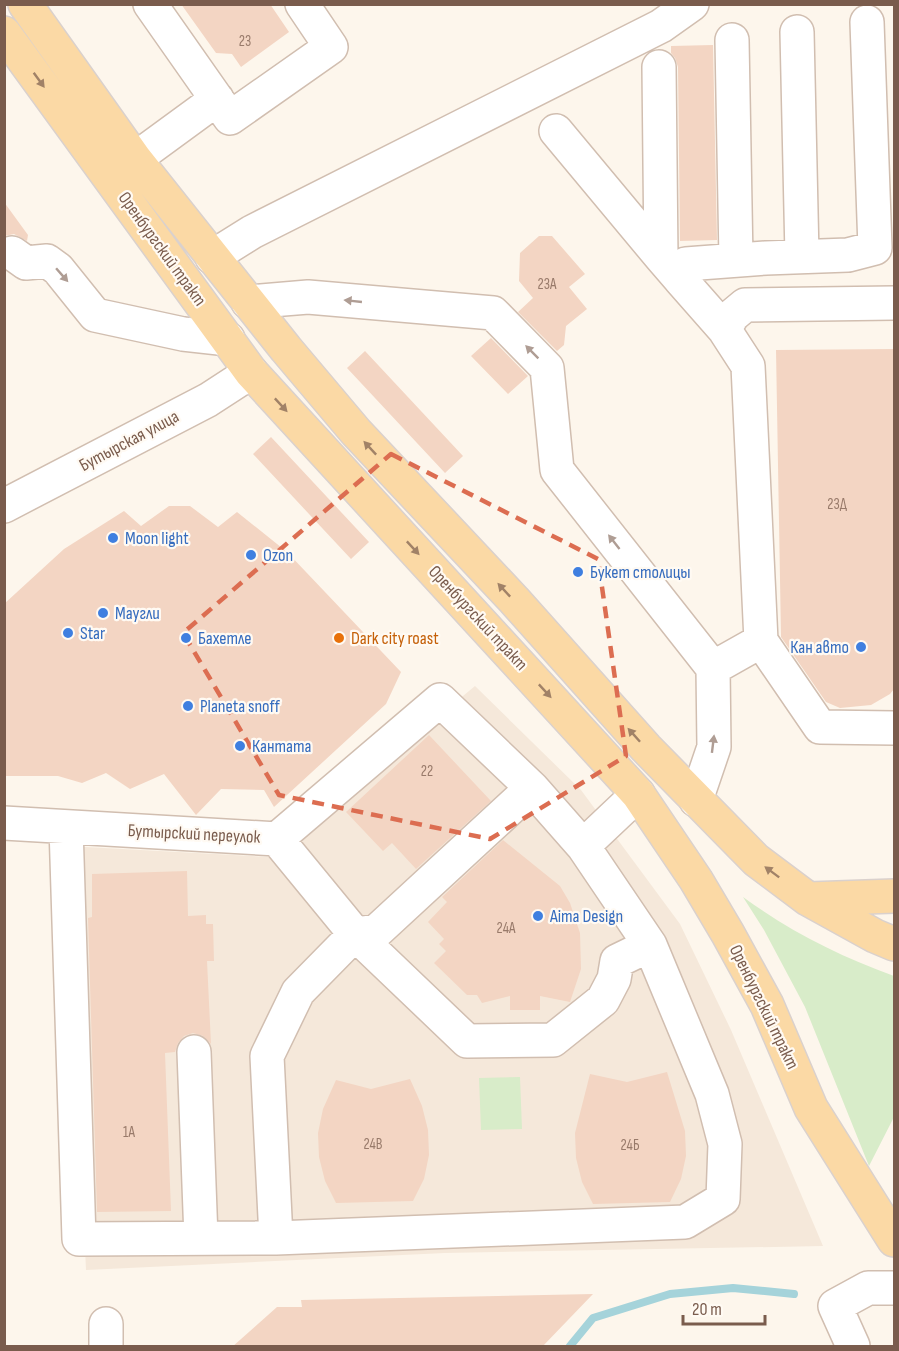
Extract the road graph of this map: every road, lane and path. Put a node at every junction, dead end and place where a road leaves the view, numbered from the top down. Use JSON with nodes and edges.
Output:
{"nodes":[{"id":1,"x":25,"y":4,"type":"edge"},
{"id":2,"x":150,"y":4,"type":"edge"},
{"id":3,"x":302,"y":4,"type":"edge"},
{"id":4,"x":692,"y":4,"type":"edge"},
{"id":5,"x":867,"y":22,"type":"dead end"},
{"id":6,"x":797,"y":32,"type":"dead end"},
{"id":7,"x":4,"y":33,"type":"edge"},
{"id":8,"x":732,"y":40,"type":"dead end"},
{"id":9,"x":659,"y":67,"type":"dead end"},
{"id":10,"x":217,"y":99,"type":"junction"},
{"id":11,"x":556,"y":131,"type":"dead end"},
{"id":12,"x":135,"y":159,"type":"junction"},
{"id":13,"x":12,"y":253,"type":"dead end"},
{"id":14,"x":802,"y":256,"type":"junction"},
{"id":15,"x":212,"y":257,"type":"junction"},
{"id":16,"x":735,"y":260,"type":"junction"},
{"id":17,"x":670,"y":268,"type":"junction"},
{"id":18,"x":248,"y":302,"type":"junction"},
{"id":19,"x":894,"y":303,"type":"edge"},
{"id":20,"x":724,"y":329,"type":"junction"},
{"id":21,"x":228,"y":339,"type":"junction"},
{"id":22,"x":251,"y":372,"type":"junction"},
{"id":23,"x":4,"y":506,"type":"edge"},
{"id":24,"x":761,"y":641,"type":"junction"},
{"id":25,"x":713,"y":668,"type":"junction"},
{"id":26,"x":894,"y":728,"type":"edge"},
{"id":27,"x":532,"y":788,"type":"junction"},
{"id":28,"x":638,"y":794,"type":"junction"},
{"id":29,"x":696,"y":800,"type":"junction"},
{"id":30,"x":4,"y":823,"type":"edge"},
{"id":31,"x":66,"y":827,"type":"junction"},
{"id":32,"x":278,"y":839,"type":"junction"},
{"id":33,"x":584,"y":846,"type":"junction"},
{"id":34,"x":894,"y":896,"type":"edge"},
{"id":35,"x":808,"y":899,"type":"junction"},
{"id":36,"x":355,"y":934,"type":"junction"},
{"id":37,"x":894,"y":944,"type":"edge"},
{"id":38,"x":650,"y":945,"type":"junction"},
{"id":39,"x":194,"y":1052,"type":"dead end"},
{"id":40,"x":201,"y":1238,"type":"junction"},
{"id":41,"x":276,"y":1238,"type":"junction"},
{"id":42,"x":894,"y":1240,"type":"edge"},
{"id":43,"x":894,"y":1288,"type":"edge"},
{"id":44,"x":853,"y":1347,"type":"edge"}],
"edges":[{"from":1,"to":12,"type":"main road","name":"Оренбургский тракт"},
{"from":2,"to":10,"type":"street"},
{"from":3,"to":10,"type":"street"},
{"from":4,"to":15,"type":"street"},
{"from":5,"to":14,"type":"street"},
{"from":6,"to":14,"type":"street"},
{"from":7,"to":21,"type":"main road","name":"Оренбургский тракт","one_way":true},
{"from":8,"to":16,"type":"street"},
{"from":9,"to":17,"type":"street"},
{"from":10,"to":12,"type":"street"},
{"from":11,"to":17,"type":"street"},
{"from":12,"to":15,"type":"main road","name":"Оренбургский тракт"},
{"from":13,"to":21,"type":"street","one_way":true},
{"from":14,"to":16,"type":"street"},
{"from":15,"to":18,"type":"main road","name":"Оренбургский тракт"},
{"from":16,"to":17,"type":"street"},
{"from":17,"to":20,"type":"street"},
{"from":25,"to":18,"type":"street","one_way":true},
{"from":29,"to":18,"type":"main road","name":"Оренбургский тракт","one_way":true},
{"from":19,"to":20,"type":"street"},
{"from":20,"to":24,"type":"street"},
{"from":21,"to":22,"type":"main road","name":"Оренбургский тракт"},
{"from":22,"to":23,"type":"street","name":"Бутырская улица"},
{"from":22,"to":28,"type":"main road","name":"Оренбургский тракт","one_way":true},
{"from":24,"to":25,"type":"street"},
{"from":24,"to":26,"type":"street"},
{"from":29,"to":25,"type":"street","one_way":true},
{"from":27,"to":32,"type":"street","name":"Бутырский переулок"},
{"from":27,"to":33,"type":"street"},
{"from":27,"to":36,"type":"street"},
{"from":28,"to":33,"type":"street"},
{"from":28,"to":42,"type":"main road","name":"Оренбургский тракт"},
{"from":35,"to":29,"type":"main road","name":"Оренбургский тракт","one_way":true},
{"from":30,"to":31,"type":"street","name":"Бутырский переулок"},
{"from":31,"to":32,"type":"street","name":"Бутырский переулок"},
{"from":31,"to":40,"type":"street"},
{"from":32,"to":36,"type":"street"},
{"from":33,"to":38,"type":"street"},
{"from":34,"to":35,"type":"main road"},
{"from":35,"to":37,"type":"main road","name":"Оренбургский тракт"},
{"from":36,"to":38,"type":"street"},
{"from":36,"to":41,"type":"street"},
{"from":38,"to":41,"type":"street"},
{"from":39,"to":40,"type":"street"},
{"from":40,"to":41,"type":"street"},
{"from":43,"to":44,"type":"street"}]}
